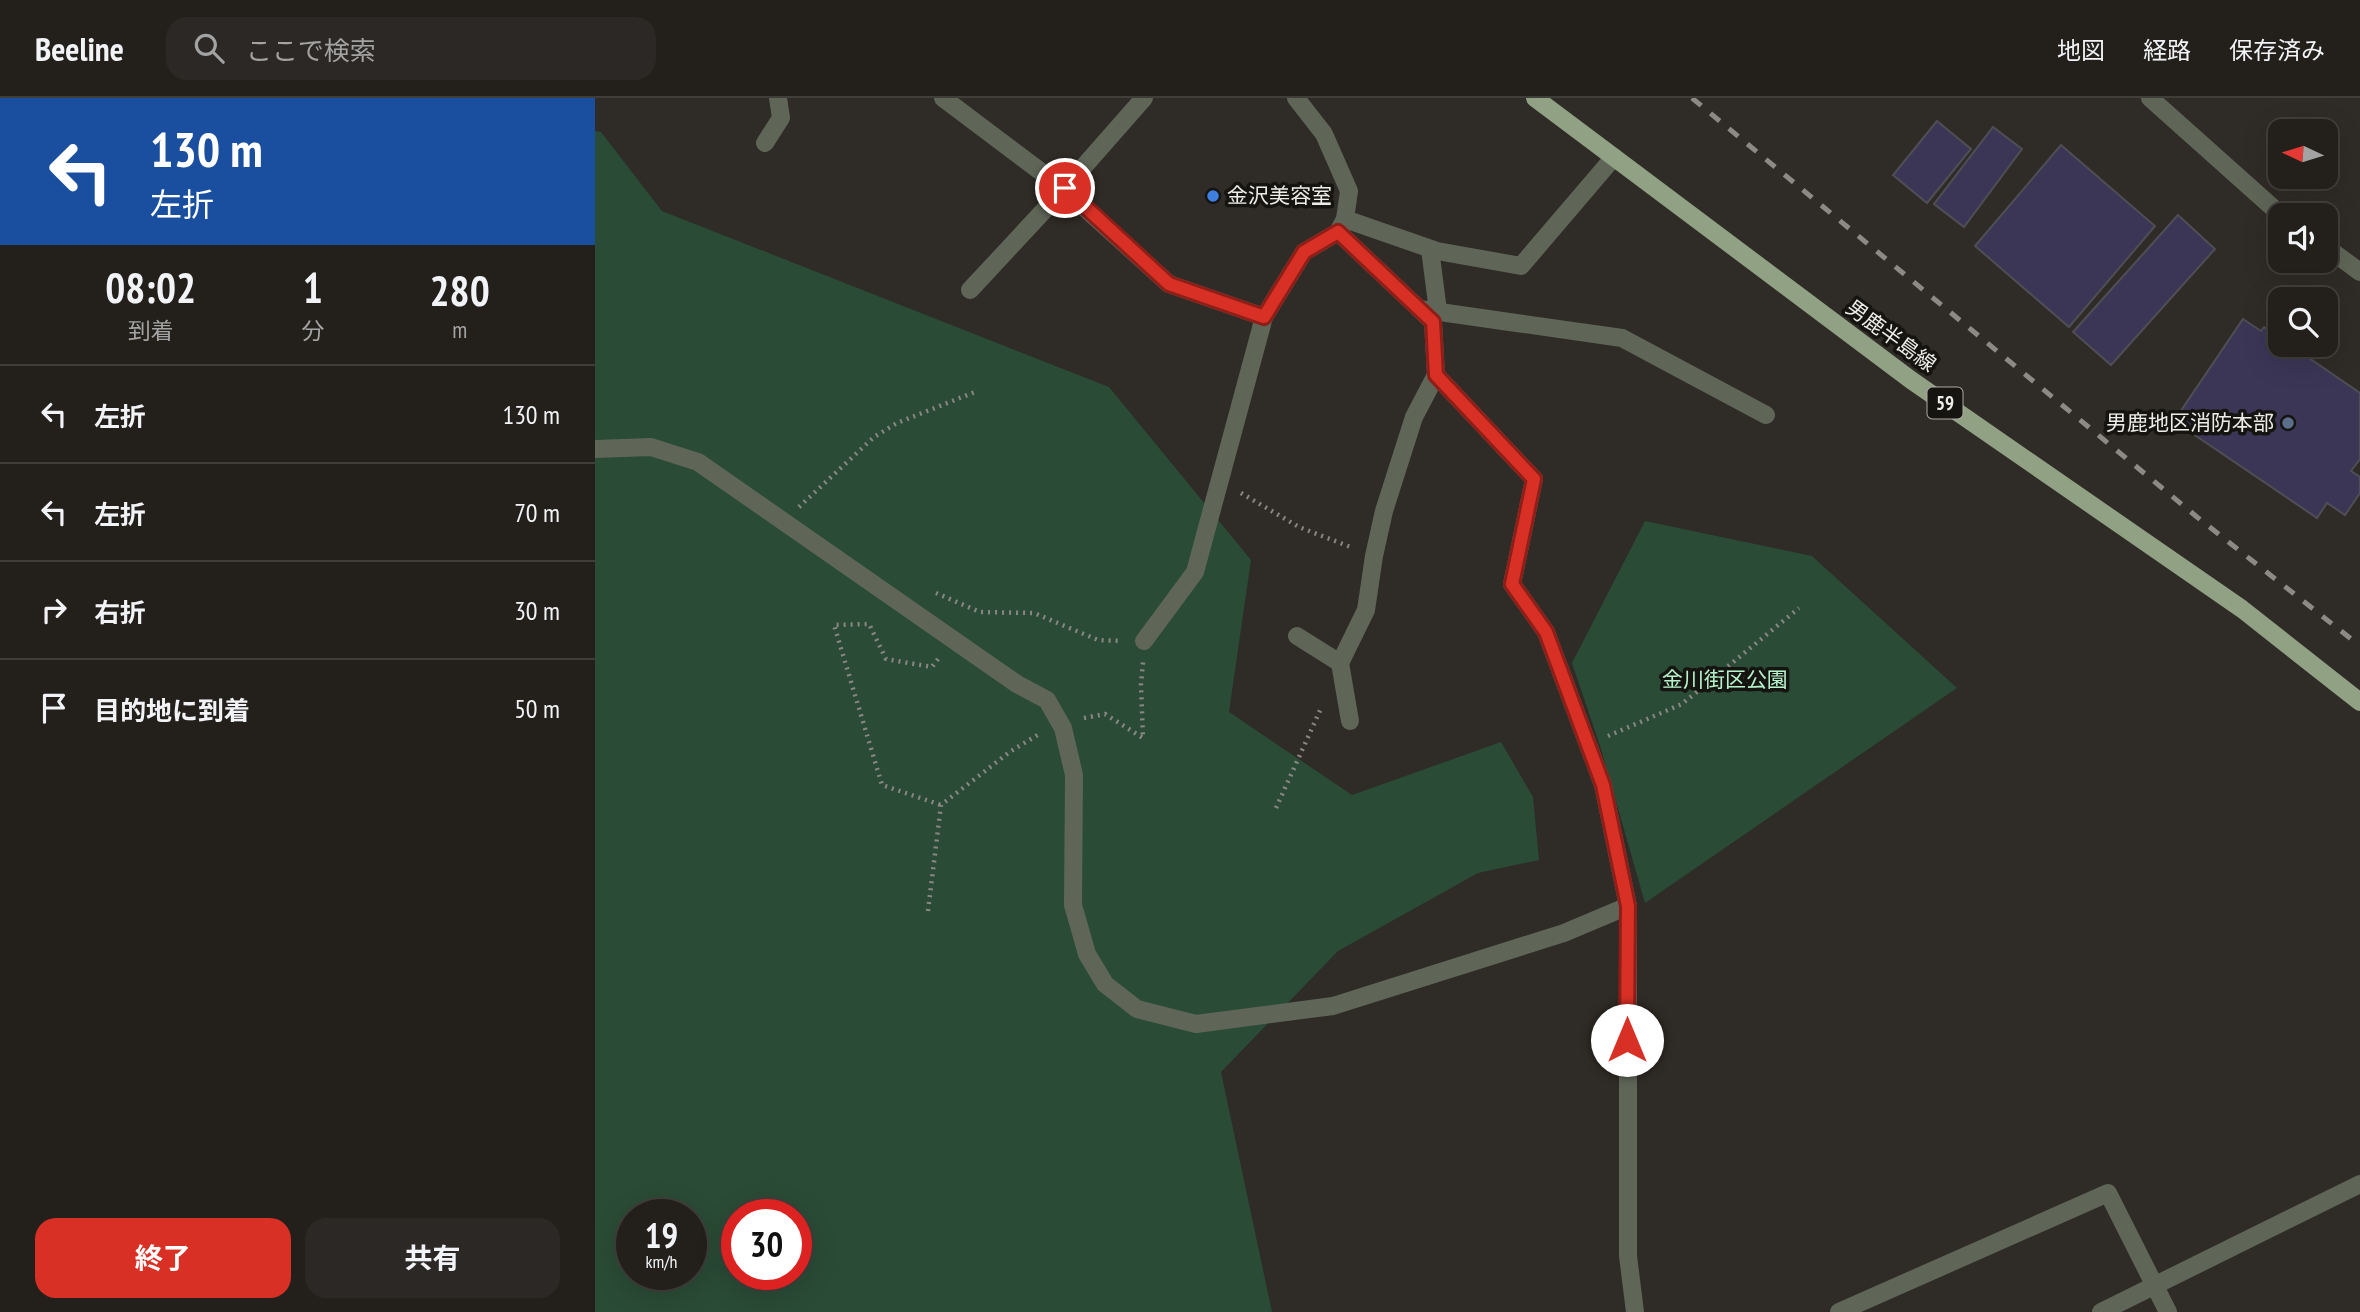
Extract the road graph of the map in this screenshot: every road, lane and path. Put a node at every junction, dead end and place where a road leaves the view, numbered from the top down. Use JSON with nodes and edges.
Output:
{"nodes":[{"id":1,"x":778,"y":98,"type":"edge"},
{"id":2,"x":943,"y":98,"type":"edge"},
{"id":3,"x":1144,"y":98,"type":"edge"},
{"id":4,"x":1296,"y":98,"type":"edge"},
{"id":5,"x":1535,"y":98,"type":"edge"},
{"id":6,"x":2150,"y":98,"type":"edge"},
{"id":7,"x":765,"y":143,"type":"dead end"},
{"id":8,"x":1614,"y":157,"type":"junction"},
{"id":9,"x":1065,"y":188,"type":"junction"},
{"id":10,"x":2268,"y":203,"type":"edge"},
{"id":11,"x":1341,"y":226,"type":"junction"},
{"id":12,"x":1430,"y":249,"type":"junction"},
{"id":13,"x":2338,"y":256,"type":"edge"},
{"id":14,"x":2360,"y":272,"type":"edge"},
{"id":15,"x":969,"y":290,"type":"dead end"},
{"id":16,"x":1419,"y":309,"type":"junction"},
{"id":17,"x":1438,"y":312,"type":"junction"},
{"id":18,"x":1264,"y":317,"type":"junction"},
{"id":19,"x":1436,"y":375,"type":"junction"},
{"id":20,"x":975,"y":392,"type":"dead end"},
{"id":21,"x":1766,"y":415,"type":"dead end"},
{"id":22,"x":595,"y":449,"type":"edge"},
{"id":23,"x":1220,"y":480,"type":"junction"},
{"id":24,"x":783,"y":522,"type":"junction"},
{"id":25,"x":1374,"y":556,"type":"junction"},
{"id":26,"x":936,"y":593,"type":"dead end"},
{"id":27,"x":1799,"y":608,"type":"dead end"},
{"id":28,"x":1297,"y":636,"type":"dead end"},
{"id":29,"x":953,"y":640,"type":"junction"},
{"id":30,"x":1144,"y":641,"type":"junction"},
{"id":31,"x":1341,"y":663,"type":"junction"},
{"id":32,"x":1324,"y":699,"type":"dead end"},
{"id":33,"x":2360,"y":702,"type":"edge"},
{"id":34,"x":1350,"y":721,"type":"dead end"},
{"id":35,"x":1059,"y":722,"type":"junction"},
{"id":36,"x":1598,"y":740,"type":"dead end"},
{"id":37,"x":941,"y":805,"type":"junction"},
{"id":38,"x":1276,"y":808,"type":"dead end"},
{"id":39,"x":1628,"y":906,"type":"junction"},
{"id":40,"x":928,"y":911,"type":"dead end"},
{"id":41,"x":2360,"y":1184,"type":"edge"},
{"id":42,"x":2157,"y":1286,"type":"junction"},
{"id":43,"x":1635,"y":1312,"type":"edge"},
{"id":44,"x":1839,"y":1312,"type":"edge"},
{"id":45,"x":2101,"y":1312,"type":"edge"},
{"id":46,"x":2168,"y":1312,"type":"edge"}],
"edges":[{"from":1,"to":7,"type":"street"},
{"from":2,"to":9,"type":"street"},
{"from":3,"to":9,"type":"street"},
{"from":4,"to":11,"type":"street"},
{"from":5,"to":8,"type":"main road","name":"男鹿半島線","number":"59"},
{"from":6,"to":10,"type":"street"},
{"from":8,"to":12,"type":"street"},
{"from":8,"to":33,"type":"main road","name":"男鹿半島線","number":"59"},
{"from":9,"to":15,"type":"street"},
{"from":9,"to":18,"type":"street"},
{"from":11,"to":12,"type":"street"},
{"from":11,"to":16,"type":"street"},
{"from":11,"to":18,"type":"street"},
{"from":12,"to":17,"type":"street"},
{"from":13,"to":14,"type":"street"},
{"from":16,"to":17,"type":"street"},
{"from":16,"to":19,"type":"street"},
{"from":17,"to":21,"type":"street"},
{"from":18,"to":23,"type":"street"},
{"from":19,"to":25,"type":"street"},
{"from":19,"to":39,"type":"street"},
{"from":20,"to":24,"type":"path"},
{"from":22,"to":24,"type":"street"},
{"from":23,"to":25,"type":"path"},
{"from":23,"to":30,"type":"street"},
{"from":24,"to":29,"type":"street"},
{"from":25,"to":31,"type":"street"},
{"from":26,"to":30,"type":"path"},
{"from":27,"to":36,"type":"path"},
{"from":28,"to":31,"type":"street"},
{"from":29,"to":35,"type":"street"},
{"from":29,"to":37,"type":"path"},
{"from":30,"to":35,"type":"path"},
{"from":31,"to":34,"type":"street"},
{"from":32,"to":38,"type":"path"},
{"from":35,"to":37,"type":"path"},
{"from":35,"to":39,"type":"street"},
{"from":37,"to":40,"type":"path"},
{"from":39,"to":43,"type":"street"},
{"from":41,"to":42,"type":"street"},
{"from":42,"to":44,"type":"street"},
{"from":42,"to":45,"type":"street"},
{"from":42,"to":46,"type":"street"}]}
